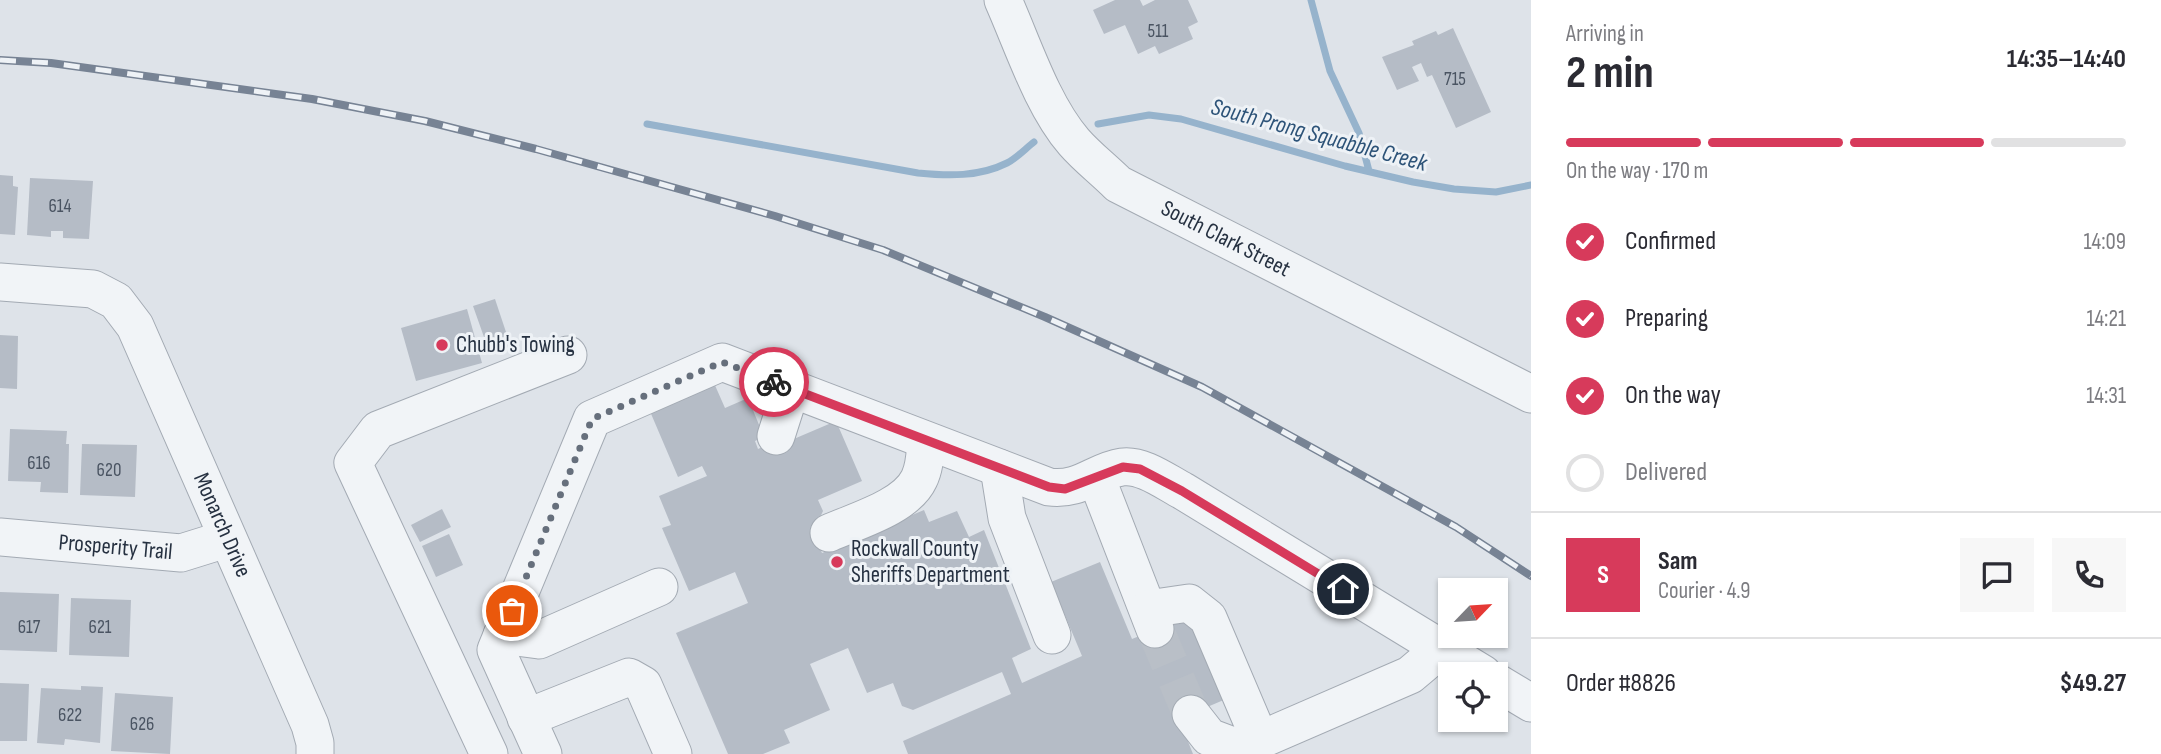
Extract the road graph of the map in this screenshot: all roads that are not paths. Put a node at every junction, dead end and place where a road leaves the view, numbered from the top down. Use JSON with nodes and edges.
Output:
{"nodes":[{"id":1,"x":1003,"y":0,"type":"edge"},
{"id":2,"x":0,"y":282,"type":"edge"},
{"id":3,"x":568,"y":355,"type":"dead end"},
{"id":4,"x":791,"y":389,"type":"junction"},
{"id":5,"x":1531,"y":394,"type":"edge"},
{"id":6,"x":776,"y":436,"type":"dead end"},
{"id":7,"x":926,"y":441,"type":"junction"},
{"id":8,"x":999,"y":468,"type":"junction"},
{"id":9,"x":1096,"y":477,"type":"junction"},
{"id":10,"x":829,"y":533,"type":"dead end"},
{"id":11,"x":0,"y":537,"type":"edge"},
{"id":12,"x":226,"y":539,"type":"junction"},
{"id":13,"x":659,"y":587,"type":"dead end"},
{"id":14,"x":502,"y":635,"type":"junction"},
{"id":15,"x":1052,"y":635,"type":"dead end"},
{"id":16,"x":1436,"y":645,"type":"junction"},
{"id":17,"x":1464,"y":662,"type":"edge"},
{"id":18,"x":1508,"y":689,"type":"edge"},
{"id":19,"x":1531,"y":703,"type":"edge"},
{"id":20,"x":1191,"y":714,"type":"tunnel mouth"},
{"id":21,"x":526,"y":718,"type":"junction"},
{"id":22,"x":1261,"y":740,"type":"junction"},
{"id":23,"x":315,"y":754,"type":"edge"},
{"id":24,"x":489,"y":754,"type":"edge"},
{"id":25,"x":542,"y":754,"type":"edge"},
{"id":26,"x":673,"y":754,"type":"edge"}],
"edges":[{"from":1,"to":5,"type":"street","name":"South Clark Street"},
{"from":2,"to":12,"type":"street","name":"Monarch Drive"},
{"from":3,"to":24,"type":"street"},
{"from":4,"to":6,"type":"street"},
{"from":4,"to":7,"type":"street"},
{"from":4,"to":14,"type":"street"},
{"from":7,"to":8,"type":"street"},
{"from":7,"to":10,"type":"street"},
{"from":8,"to":9,"type":"street"},
{"from":8,"to":15,"type":"street"},
{"from":9,"to":16,"type":"street"},
{"from":9,"to":22,"type":"street"},
{"from":11,"to":12,"type":"street","name":"Prosperity Trail"},
{"from":12,"to":23,"type":"street","name":"Monarch Drive"},
{"from":13,"to":14,"type":"street"},
{"from":14,"to":21,"type":"street"},
{"from":16,"to":17,"type":"street"},
{"from":16,"to":22,"type":"street"},
{"from":18,"to":19,"type":"street"},
{"from":20,"to":22,"type":"street"},
{"from":21,"to":25,"type":"street"},
{"from":21,"to":26,"type":"street"}]}
